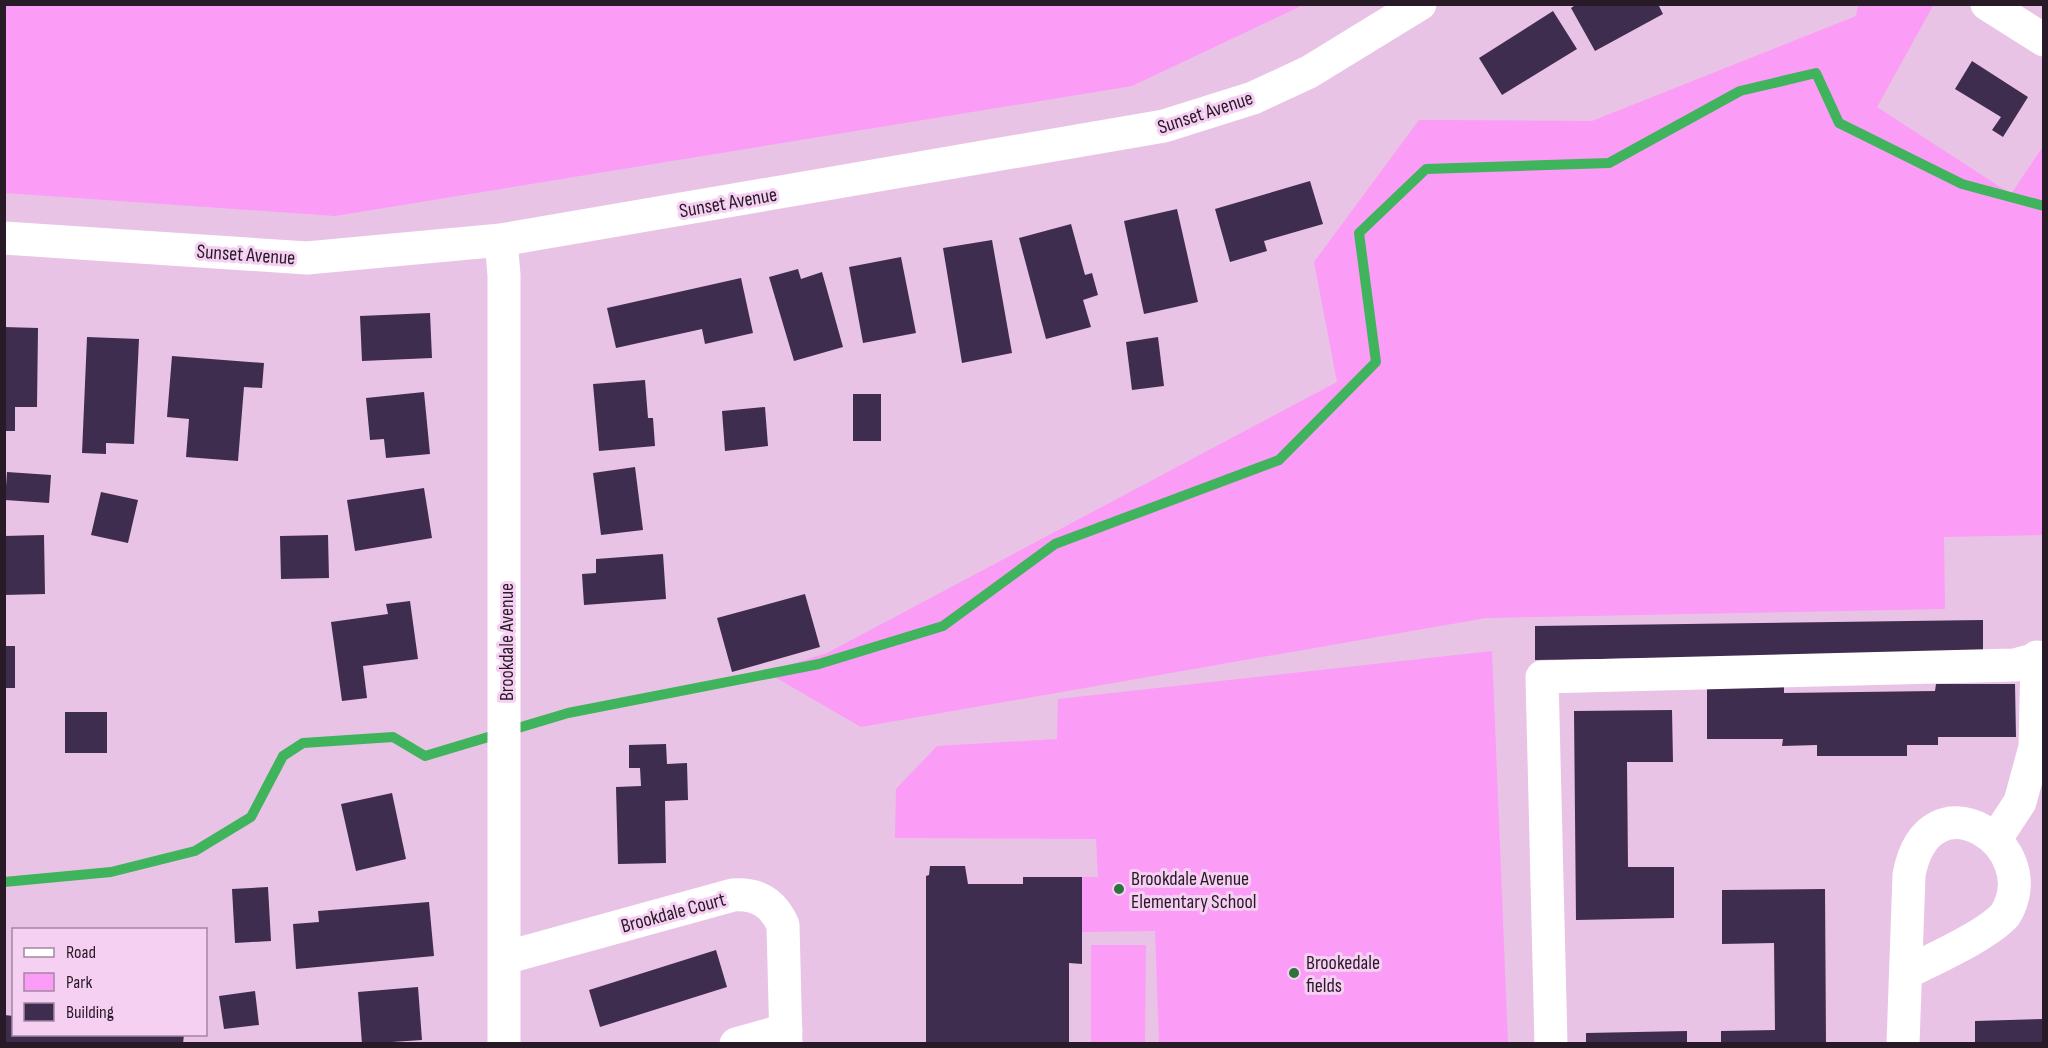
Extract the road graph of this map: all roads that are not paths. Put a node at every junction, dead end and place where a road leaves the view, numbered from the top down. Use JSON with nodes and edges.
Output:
{"nodes":[{"id":1,"x":1420,"y":4,"type":"edge"},
{"id":2,"x":1987,"y":4,"type":"edge"},
{"id":3,"x":2043,"y":40,"type":"edge"},
{"id":4,"x":4,"y":238,"type":"edge"},
{"id":5,"x":501,"y":240,"type":"junction"},
{"id":6,"x":2040,"y":657,"type":"edge"},
{"id":7,"x":1999,"y":834,"type":"junction"},
{"id":8,"x":504,"y":958,"type":"junction"},
{"id":9,"x":1906,"y":973,"type":"junction"},
{"id":10,"x":786,"y":1037,"type":"edge"},
{"id":11,"x":504,"y":1044,"type":"edge"},
{"id":12,"x":736,"y":1044,"type":"edge"},
{"id":13,"x":1551,"y":1044,"type":"edge"},
{"id":14,"x":1904,"y":1044,"type":"edge"}],
"edges":[{"from":1,"to":5,"type":"street","name":"Sunset Avenue"},
{"from":2,"to":3,"type":"street"},
{"from":4,"to":5,"type":"street","name":"Sunset Avenue"},
{"from":5,"to":8,"type":"street","name":"Brookdale Avenue"},
{"from":6,"to":7,"type":"street"},
{"from":6,"to":13,"type":"street"},
{"from":7,"to":9,"type":"street"},
{"from":7,"to":9,"type":"street"},
{"from":8,"to":10,"type":"street","name":"Brookdale Court"},
{"from":8,"to":11,"type":"street","name":"Brookdale Avenue"},
{"from":9,"to":14,"type":"street"},
{"from":10,"to":12,"type":"street","name":"Brookdale Court"}]}
